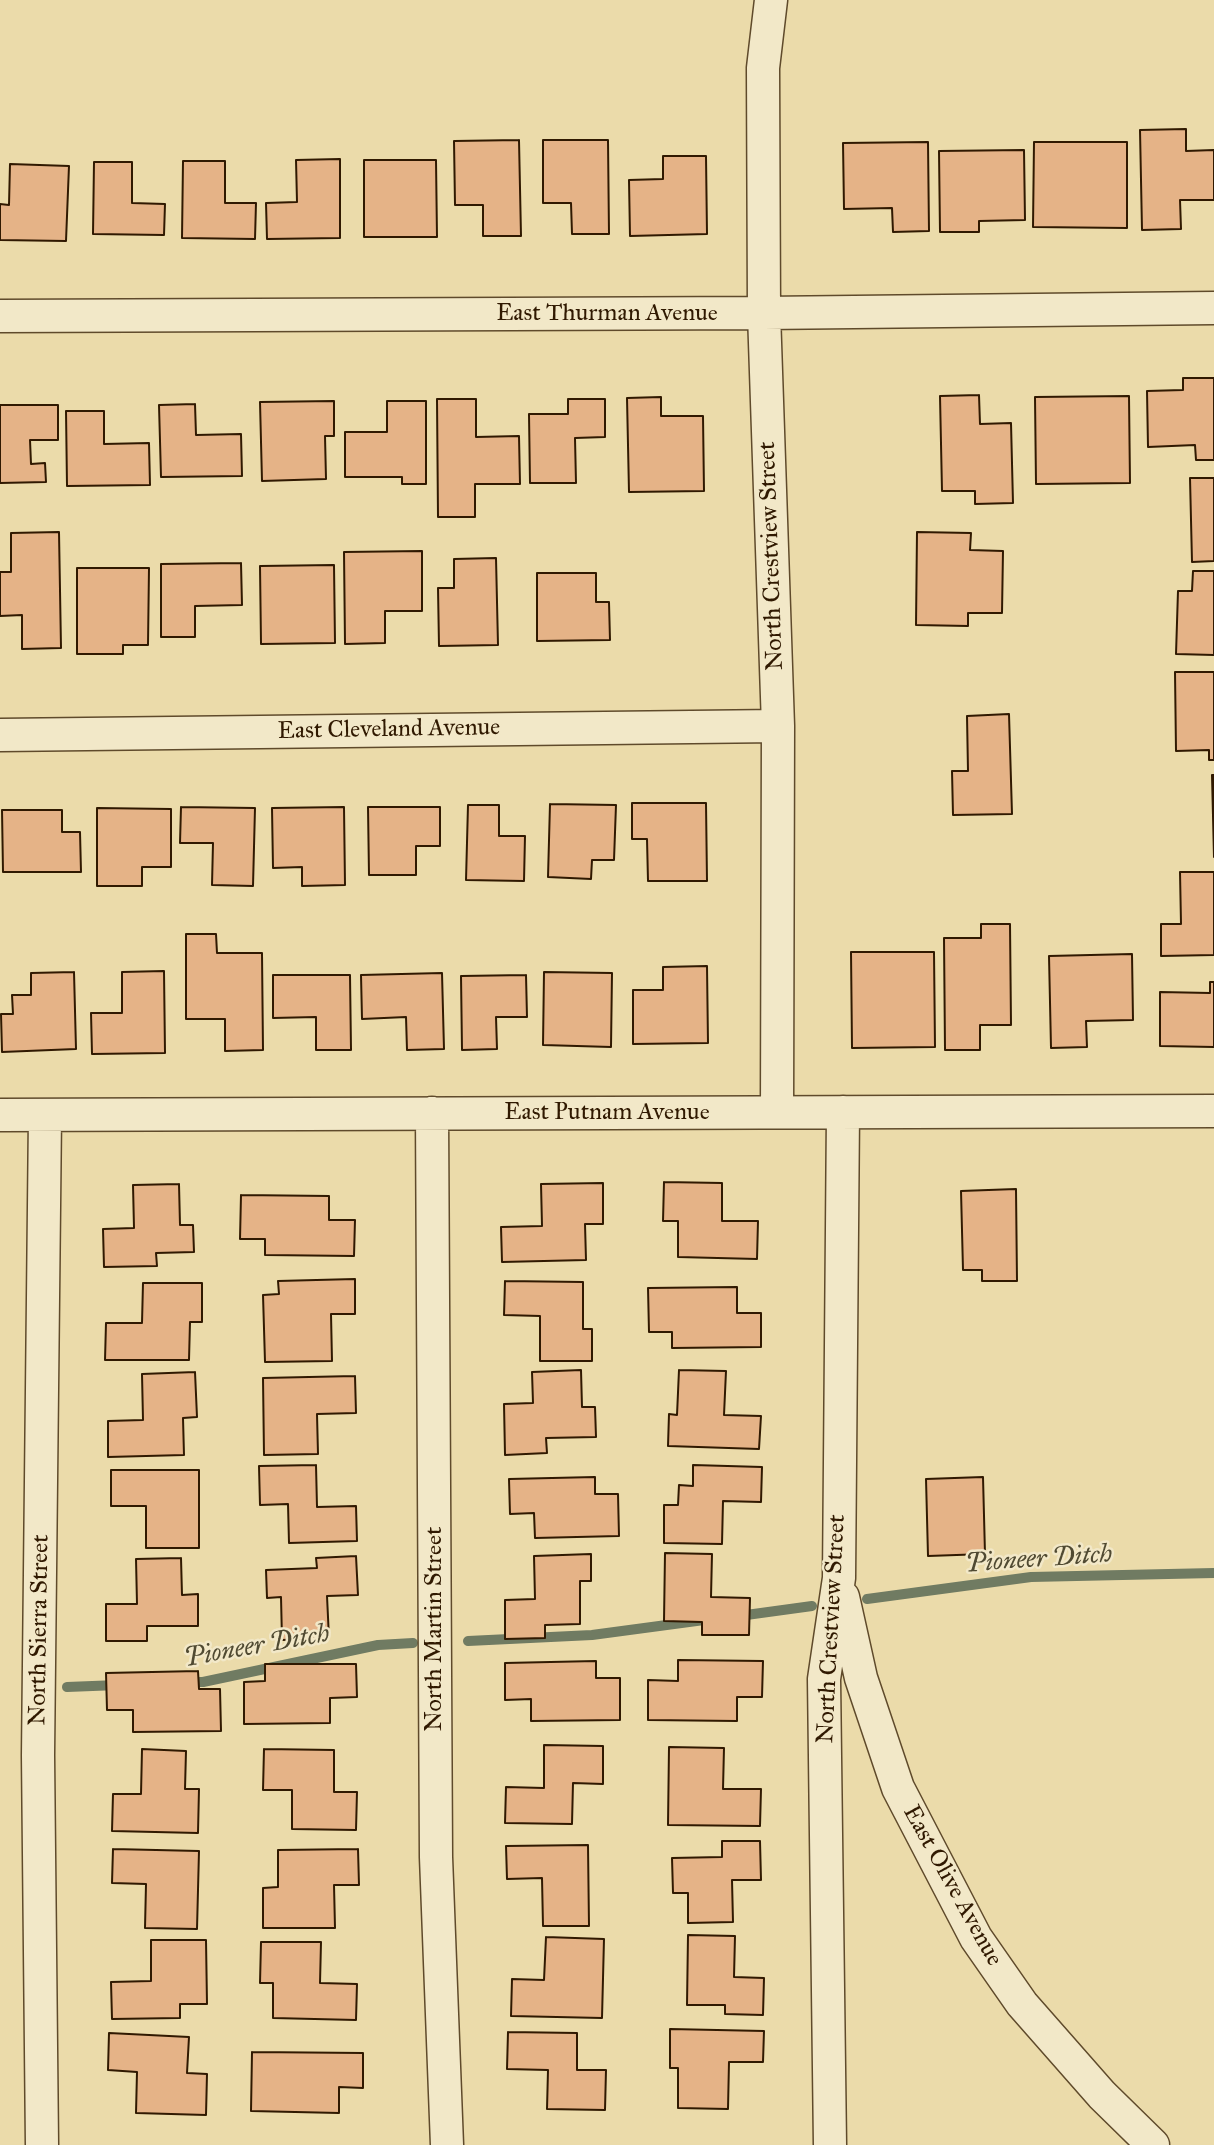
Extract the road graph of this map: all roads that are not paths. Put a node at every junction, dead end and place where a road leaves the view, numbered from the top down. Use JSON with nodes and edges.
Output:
{"nodes":[{"id":1,"x":771,"y":0,"type":"edge"},
{"id":2,"x":1214,"y":307,"type":"edge"},
{"id":3,"x":764,"y":313,"type":"junction"},
{"id":4,"x":0,"y":316,"type":"edge"},
{"id":5,"x":778,"y":726,"type":"junction"},
{"id":6,"x":0,"y":735,"type":"edge"},
{"id":7,"x":1214,"y":1111,"type":"edge"},
{"id":8,"x":777,"y":1112,"type":"junction"},
{"id":9,"x":843,"y":1112,"type":"junction"},
{"id":10,"x":432,"y":1114,"type":"junction"},
{"id":11,"x":0,"y":1115,"type":"edge"},
{"id":12,"x":45,"y":1115,"type":"junction"},
{"id":13,"x":839,"y":1578,"type":"junction"},
{"id":14,"x":42,"y":2145,"type":"edge"},
{"id":15,"x":446,"y":2145,"type":"edge"},
{"id":16,"x":830,"y":2145,"type":"edge"},
{"id":17,"x":1153,"y":2145,"type":"edge"}],
"edges":[{"from":1,"to":3,"type":"street","name":"North Crestview Street"},
{"from":2,"to":3,"type":"street","name":"East Thurman Avenue"},
{"from":3,"to":4,"type":"street","name":"East Thurman Avenue"},
{"from":3,"to":5,"type":"street","name":"North Crestview Street"},
{"from":5,"to":6,"type":"street","name":"East Cleveland Avenue"},
{"from":5,"to":8,"type":"street","name":"North Crestview Street"},
{"from":7,"to":9,"type":"street","name":"East Putnam Avenue"},
{"from":8,"to":9,"type":"street","name":"East Putnam Avenue"},
{"from":8,"to":10,"type":"street","name":"East Putnam Avenue"},
{"from":9,"to":13,"type":"street","name":"North Crestview Street"},
{"from":10,"to":12,"type":"street","name":"East Putnam Avenue"},
{"from":10,"to":15,"type":"street","name":"North Martin Street"},
{"from":11,"to":12,"type":"street","name":"East Putnam Avenue"},
{"from":12,"to":14,"type":"street","name":"North Sierra Street"},
{"from":13,"to":16,"type":"street","name":"North Crestview Street"},
{"from":13,"to":17,"type":"street","name":"East Olive Avenue"}]}
